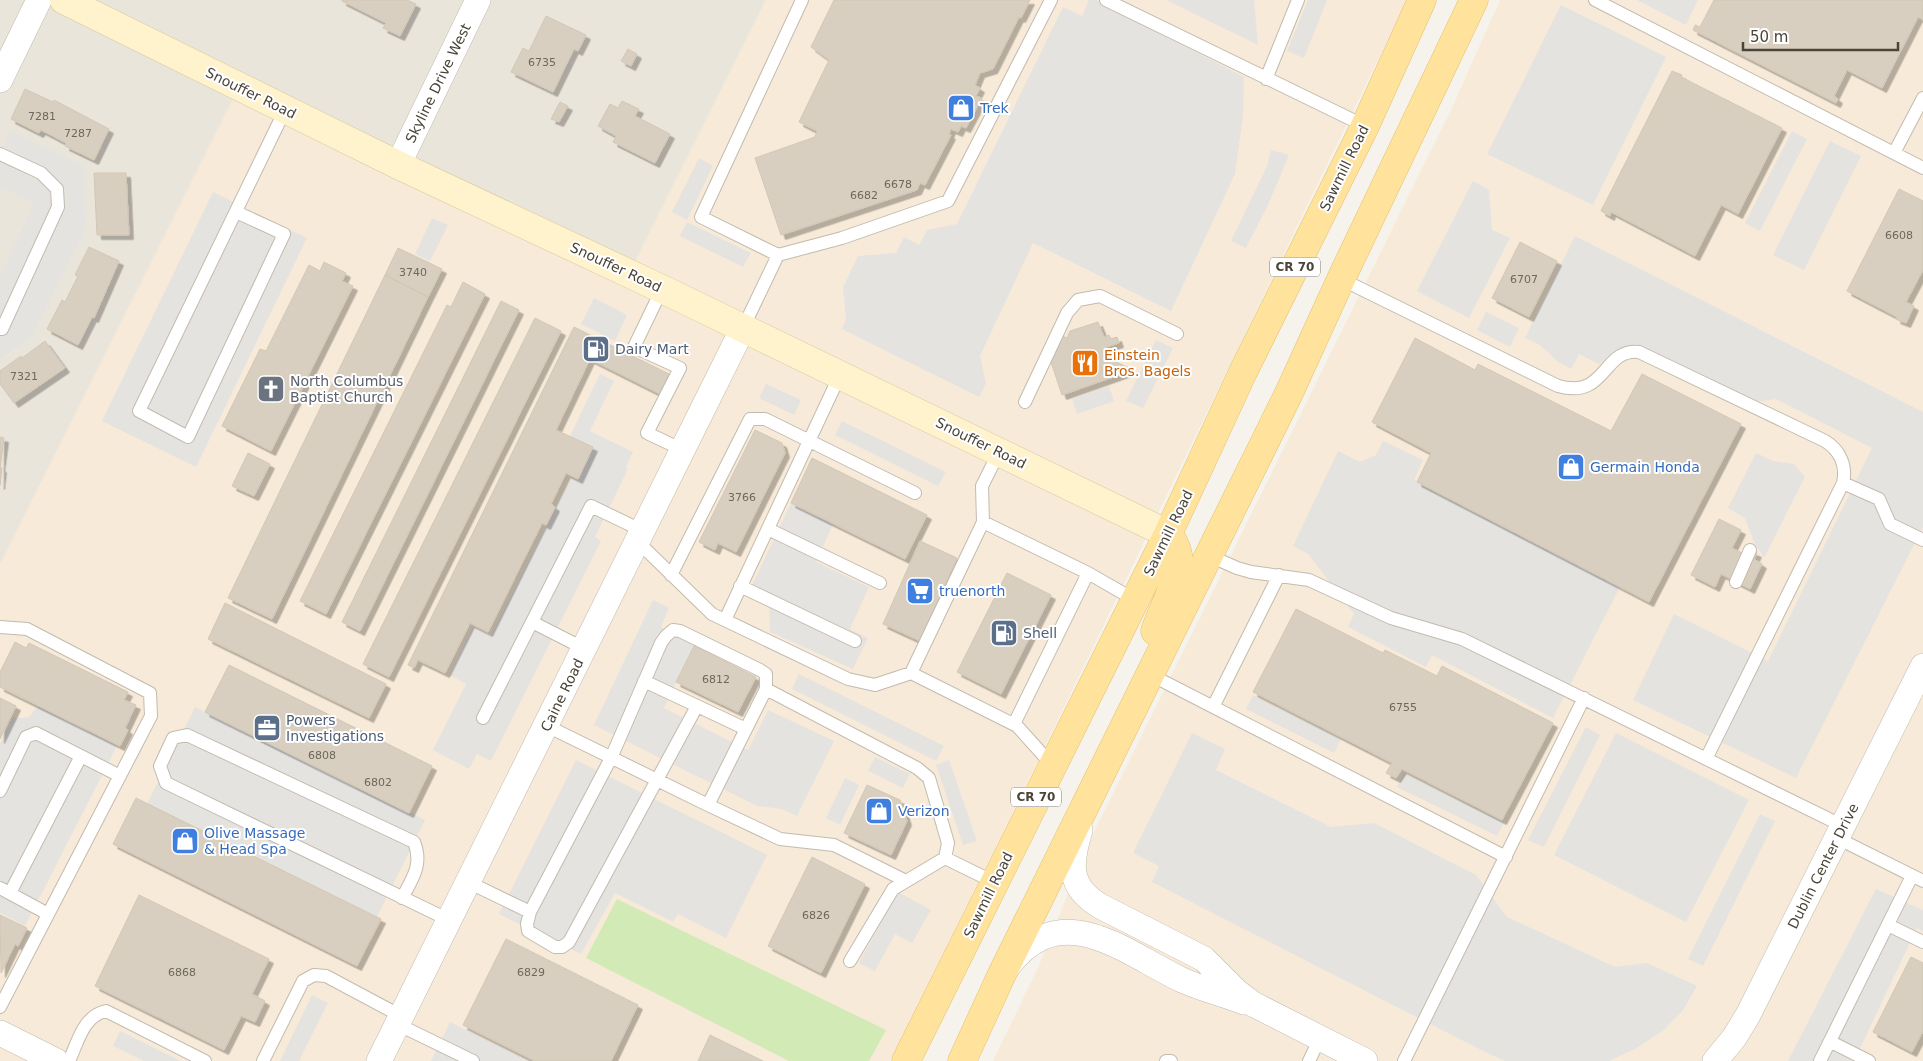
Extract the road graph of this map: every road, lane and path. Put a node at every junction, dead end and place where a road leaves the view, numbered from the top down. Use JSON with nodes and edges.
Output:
{"nodes":[{"id":1,"x":38,"y":0,"type":"edge"},
{"id":2,"x":64,"y":0,"type":"edge"},
{"id":3,"x":478,"y":0,"type":"edge"},
{"id":4,"x":802,"y":0,"type":"edge"},
{"id":5,"x":1051,"y":0,"type":"edge"},
{"id":6,"x":1106,"y":0,"type":"edge"},
{"id":7,"x":1298,"y":0,"type":"edge"},
{"id":8,"x":1422,"y":0,"type":"edge"},
{"id":9,"x":1474,"y":0,"type":"edge"},
{"id":10,"x":1595,"y":0,"type":"edge"},
{"id":11,"x":1266,"y":79,"type":"junction"},
{"id":12,"x":0,"y":80,"type":"edge"},
{"id":13,"x":1923,"y":98,"type":"edge"},
{"id":14,"x":285,"y":110,"type":"junction"},
{"id":15,"x":1365,"y":126,"type":"junction"},
{"id":16,"x":1894,"y":153,"type":"junction"},
{"id":17,"x":0,"y":154,"type":"edge"},
{"id":18,"x":398,"y":165,"type":"junction"},
{"id":19,"x":1923,"y":168,"type":"edge"},
{"id":20,"x":236,"y":212,"type":"junction"},
{"id":21,"x":778,"y":255,"type":"junction"},
{"id":22,"x":1341,"y":279,"type":"junction"},
{"id":23,"x":662,"y":288,"type":"junction"},
{"id":24,"x":743,"y":328,"type":"junction"},
{"id":25,"x":0,"y":329,"type":"edge"},
{"id":26,"x":1177,"y":334,"type":"dead end"},
{"id":27,"x":840,"y":375,"type":"junction"},
{"id":28,"x":1025,"y":402,"type":"dead end"},
{"id":29,"x":809,"y":440,"type":"junction"},
{"id":30,"x":683,"y":450,"type":"junction"},
{"id":31,"x":998,"y":452,"type":"junction"},
{"id":32,"x":1843,"y":483,"type":"junction"},
{"id":33,"x":915,"y":493,"type":"dead end"},
{"id":34,"x":983,"y":522,"type":"junction"},
{"id":35,"x":768,"y":529,"type":"junction"},
{"id":36,"x":1168,"y":534,"type":"junction"},
{"id":37,"x":641,"y":536,"type":"junction"},
{"id":38,"x":1923,"y":540,"type":"edge"},
{"id":39,"x":1750,"y":550,"type":"dead end"},
{"id":40,"x":1210,"y":556,"type":"junction"},
{"id":41,"x":1088,"y":573,"type":"junction"},
{"id":42,"x":672,"y":575,"type":"junction"},
{"id":43,"x":1279,"y":575,"type":"junction"},
{"id":44,"x":1736,"y":582,"type":"dead end"},
{"id":45,"x":880,"y":583,"type":"dead end"},
{"id":46,"x":740,"y":586,"type":"junction"},
{"id":47,"x":1135,"y":600,"type":"junction"},
{"id":48,"x":724,"y":620,"type":"junction"},
{"id":49,"x":532,"y":622,"type":"junction"},
{"id":50,"x":0,"y":627,"type":"edge"},
{"id":51,"x":855,"y":641,"type":"dead end"},
{"id":52,"x":585,"y":649,"type":"junction"},
{"id":53,"x":1923,"y":666,"type":"edge"},
{"id":54,"x":911,"y":673,"type":"junction"},
{"id":55,"x":1151,"y":675,"type":"junction"},
{"id":56,"x":644,"y":681,"type":"junction"},
{"id":57,"x":766,"y":689,"type":"junction"},
{"id":58,"x":1584,"y":698,"type":"junction"},
{"id":59,"x":697,"y":706,"type":"junction"},
{"id":60,"x":1213,"y":708,"type":"junction"},
{"id":61,"x":483,"y":718,"type":"dead end"},
{"id":62,"x":1014,"y":724,"type":"junction"},
{"id":63,"x":547,"y":726,"type":"junction"},
{"id":64,"x":746,"y":729,"type":"junction"},
{"id":65,"x":1123,"y":731,"type":"junction"},
{"id":66,"x":81,"y":756,"type":"junction"},
{"id":67,"x":611,"y":758,"type":"junction"},
{"id":68,"x":1706,"y":759,"type":"junction"},
{"id":69,"x":1052,"y":765,"type":"junction"},
{"id":70,"x":120,"y":776,"type":"junction"},
{"id":71,"x":656,"y":780,"type":"junction"},
{"id":72,"x":0,"y":791,"type":"edge"},
{"id":73,"x":1090,"y":797,"type":"junction"},
{"id":74,"x":708,"y":805,"type":"junction"},
{"id":75,"x":1840,"y":832,"type":"junction"},
{"id":76,"x":1506,"y":857,"type":"junction"},
{"id":77,"x":945,"y":858,"type":"junction"},
{"id":78,"x":1918,"y":879,"type":"edge"},
{"id":79,"x":906,"y":881,"type":"junction"},
{"id":80,"x":468,"y":882,"type":"junction"},
{"id":81,"x":994,"y":882,"type":"junction"},
{"id":82,"x":5,"y":890,"type":"edge"},
{"id":83,"x":402,"y":898,"type":"junction"},
{"id":84,"x":530,"y":912,"type":"junction"},
{"id":85,"x":48,"y":914,"type":"junction"},
{"id":86,"x":449,"y":920,"type":"junction"},
{"id":87,"x":1888,"y":925,"type":"junction"},
{"id":88,"x":1923,"y":942,"type":"edge"},
{"id":89,"x":850,"y":961,"type":"dead end"},
{"id":90,"x":1002,"y":974,"type":"junction"},
{"id":91,"x":4,"y":988,"type":"edge"},
{"id":92,"x":0,"y":1007,"type":"edge"},
{"id":93,"x":1266,"y":1011,"type":"junction"},
{"id":94,"x":399,"y":1020,"type":"junction"},
{"id":95,"x":0,"y":1033,"type":"edge"},
{"id":96,"x":1320,"y":1038,"type":"junction"},
{"id":97,"x":1831,"y":1042,"type":"junction"},
{"id":98,"x":56,"y":1061,"type":"edge"},
{"id":99,"x":69,"y":1061,"type":"edge"},
{"id":100,"x":205,"y":1061,"type":"edge"},
{"id":101,"x":263,"y":1061,"type":"edge"},
{"id":102,"x":379,"y":1061,"type":"edge"},
{"id":103,"x":473,"y":1061,"type":"edge"},
{"id":104,"x":906,"y":1061,"type":"edge"},
{"id":105,"x":962,"y":1061,"type":"edge"},
{"id":106,"x":1166,"y":1061,"type":"edge"},
{"id":107,"x":1171,"y":1061,"type":"edge"},
{"id":108,"x":1309,"y":1061,"type":"edge"},
{"id":109,"x":1365,"y":1061,"type":"edge"},
{"id":110,"x":1404,"y":1061,"type":"edge"},
{"id":111,"x":1715,"y":1061,"type":"edge"},
{"id":112,"x":1820,"y":1061,"type":"edge"},
{"id":113,"x":1869,"y":1061,"type":"edge"}],
"edges":[{"from":1,"to":12,"type":"street"},
{"from":2,"to":14,"type":"main road","name":"Snouffer Road"},
{"from":3,"to":18,"type":"street","name":"Skyline Drive West"},
{"from":4,"to":21,"type":"lane"},
{"from":5,"to":21,"type":"lane"},
{"from":6,"to":11,"type":"lane"},
{"from":7,"to":11,"type":"lane"},
{"from":8,"to":15,"type":"main road","name":"Sawmill Road","number":"CR 70"},
{"from":9,"to":22,"type":"main road","number":"CR 70"},
{"from":10,"to":16,"type":"lane"},
{"from":11,"to":15,"type":"lane"},
{"from":13,"to":16,"type":"lane"},
{"from":14,"to":18,"type":"main road","name":"Snouffer Road"},
{"from":14,"to":20,"type":"lane"},
{"from":15,"to":36,"type":"main road","name":"Sawmill Road","number":"CR 70"},
{"from":16,"to":19,"type":"lane"},
{"from":17,"to":25,"type":"lane"},
{"from":18,"to":23,"type":"main road","name":"Snouffer Road"},
{"from":20,"to":20,"type":"lane"},
{"from":21,"to":24,"type":"lane"},
{"from":22,"to":32,"type":"lane"},
{"from":22,"to":40,"type":"main road","number":"CR 70"},
{"from":23,"to":24,"type":"main road","name":"Snouffer Road"},
{"from":23,"to":30,"type":"lane"},
{"from":24,"to":27,"type":"main road","name":"Snouffer Road"},
{"from":24,"to":30,"type":"street","name":"Caine Road"},
{"from":26,"to":28,"type":"lane"},
{"from":27,"to":29,"type":"lane"},
{"from":27,"to":31,"type":"main road","name":"Snouffer Road"},
{"from":29,"to":33,"type":"lane"},
{"from":29,"to":35,"type":"lane"},
{"from":29,"to":42,"type":"lane"},
{"from":30,"to":37,"type":"street","name":"Caine Road"},
{"from":31,"to":34,"type":"lane"},
{"from":31,"to":36,"type":"main road","name":"Snouffer Road"},
{"from":32,"to":38,"type":"lane"},
{"from":32,"to":68,"type":"lane"},
{"from":34,"to":41,"type":"lane"},
{"from":34,"to":54,"type":"lane"},
{"from":35,"to":45,"type":"lane"},
{"from":35,"to":46,"type":"lane"},
{"from":36,"to":47,"type":"main road","name":"Sawmill Road","number":"CR 70"},
{"from":36,"to":65,"type":"main road"},
{"from":37,"to":42,"type":"lane"},
{"from":37,"to":49,"type":"lane"},
{"from":37,"to":52,"type":"street","name":"Caine Road"},
{"from":39,"to":44,"type":"lane"},
{"from":40,"to":43,"type":"lane"},
{"from":40,"to":55,"type":"main road","number":"CR 70"},
{"from":41,"to":47,"type":"lane"},
{"from":41,"to":62,"type":"lane"},
{"from":42,"to":48,"type":"lane"},
{"from":43,"to":58,"type":"lane"},
{"from":43,"to":60,"type":"lane"},
{"from":46,"to":48,"type":"lane"},
{"from":46,"to":51,"type":"lane"},
{"from":47,"to":69,"type":"main road","name":"Sawmill Road","number":"CR 70"},
{"from":48,"to":54,"type":"lane"},
{"from":49,"to":52,"type":"lane"},
{"from":49,"to":61,"type":"lane"},
{"from":50,"to":70,"type":"lane"},
{"from":52,"to":63,"type":"street","name":"Caine Road"},
{"from":53,"to":75,"type":"street","name":"Dublin Center Drive"},
{"from":54,"to":62,"type":"lane"},
{"from":55,"to":60,"type":"lane"},
{"from":55,"to":65,"type":"main road","number":"CR 70"},
{"from":56,"to":57,"type":"lane"},
{"from":56,"to":59,"type":"lane"},
{"from":56,"to":67,"type":"lane"},
{"from":57,"to":64,"type":"lane"},
{"from":57,"to":77,"type":"lane"},
{"from":58,"to":68,"type":"lane"},
{"from":58,"to":76,"type":"lane"},
{"from":59,"to":64,"type":"lane"},
{"from":59,"to":71,"type":"lane"},
{"from":60,"to":76,"type":"lane"},
{"from":62,"to":69,"type":"lane"},
{"from":63,"to":67,"type":"lane"},
{"from":63,"to":80,"type":"street","name":"Caine Road"},
{"from":64,"to":74,"type":"lane"},
{"from":65,"to":73,"type":"main road","number":"CR 70"},
{"from":66,"to":70,"type":"lane"},
{"from":66,"to":72,"type":"lane"},
{"from":66,"to":82,"type":"lane"},
{"from":67,"to":71,"type":"lane"},
{"from":67,"to":84,"type":"lane"},
{"from":68,"to":75,"type":"lane"},
{"from":69,"to":81,"type":"main road","name":"Sawmill Road","number":"CR 70"},
{"from":70,"to":85,"type":"lane"},
{"from":71,"to":74,"type":"lane"},
{"from":71,"to":84,"type":"lane"},
{"from":73,"to":90,"type":"main road","number":"CR 70"},
{"from":73,"to":93,"type":"street"},
{"from":74,"to":79,"type":"lane"},
{"from":75,"to":78,"type":"lane"},
{"from":75,"to":111,"type":"street","name":"Dublin Center Drive"},
{"from":76,"to":110,"type":"lane"},
{"from":77,"to":79,"type":"lane"},
{"from":77,"to":81,"type":"lane"},
{"from":78,"to":87,"type":"lane"},
{"from":79,"to":89,"type":"lane"},
{"from":80,"to":84,"type":"lane"},
{"from":80,"to":86,"type":"street","name":"Caine Road"},
{"from":81,"to":104,"type":"main road","name":"Sawmill Road","number":"CR 70"},
{"from":82,"to":85,"type":"lane"},
{"from":83,"to":83,"type":"lane"},
{"from":83,"to":86,"type":"lane"},
{"from":85,"to":91,"type":"lane"},
{"from":86,"to":94,"type":"street","name":"Caine Road"},
{"from":87,"to":88,"type":"lane"},
{"from":87,"to":97,"type":"lane"},
{"from":90,"to":93,"type":"street"},
{"from":90,"to":105,"type":"main road","number":"CR 70"},
{"from":91,"to":92,"type":"lane"},
{"from":93,"to":96,"type":"street"},
{"from":94,"to":101,"type":"lane"},
{"from":94,"to":102,"type":"street","name":"Caine Road"},
{"from":94,"to":103,"type":"lane"},
{"from":95,"to":98,"type":"street"},
{"from":96,"to":108,"type":"lane"},
{"from":96,"to":109,"type":"street"},
{"from":97,"to":112,"type":"lane"},
{"from":97,"to":113,"type":"lane"},
{"from":99,"to":100,"type":"lane"},
{"from":106,"to":107,"type":"lane"}]}
